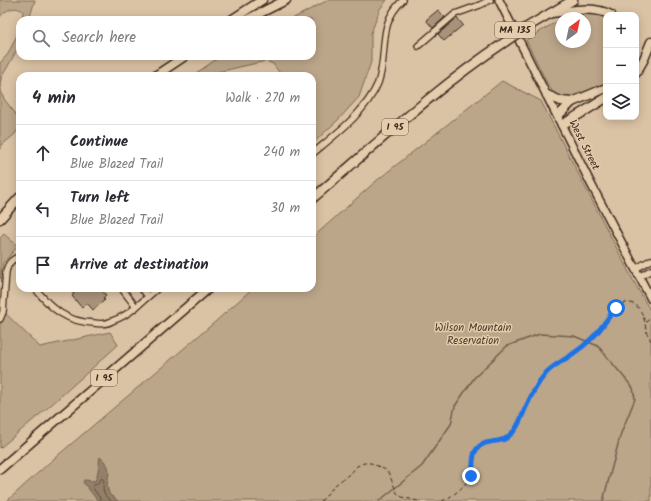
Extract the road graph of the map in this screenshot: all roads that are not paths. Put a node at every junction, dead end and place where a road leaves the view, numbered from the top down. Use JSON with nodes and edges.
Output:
{"nodes":[{"id":1,"x":262,"y":0,"type":"edge"},
{"id":2,"x":286,"y":0,"type":"edge"},
{"id":3,"x":403,"y":0,"type":"edge"},
{"id":4,"x":490,"y":0,"type":"edge"},
{"id":5,"x":500,"y":0,"type":"edge"},
{"id":6,"x":573,"y":0,"type":"edge"},
{"id":7,"x":604,"y":12,"type":"edge"},
{"id":8,"x":551,"y":13,"type":"junction"},
{"id":9,"x":237,"y":16,"type":"edge"},
{"id":10,"x":254,"y":16,"type":"edge"},
{"id":11,"x":651,"y":42,"type":"edge"},
{"id":12,"x":418,"y":46,"type":"dead end"},
{"id":13,"x":179,"y":60,"type":"edge"},
{"id":14,"x":639,"y":68,"type":"edge"},
{"id":15,"x":161,"y":72,"type":"edge"},
{"id":16,"x":603,"y":89,"type":"edge"},
{"id":17,"x":547,"y":95,"type":"junction"},
{"id":18,"x":603,"y":100,"type":"edge"},
{"id":19,"x":572,"y":102,"type":"junction"},
{"id":20,"x":558,"y":116,"type":"junction"},
{"id":21,"x":562,"y":125,"type":"junction"},
{"id":22,"x":316,"y":150,"type":"edge"},
{"id":23,"x":316,"y":196,"type":"edge"},
{"id":24,"x":16,"y":201,"type":"edge"},
{"id":25,"x":0,"y":219,"type":"edge"},
{"id":26,"x":16,"y":258,"type":"edge"},
{"id":27,"x":651,"y":260,"type":"edge"},
{"id":28,"x":635,"y":269,"type":"junction"},
{"id":29,"x":651,"y":270,"type":"edge"},
{"id":30,"x":639,"y":277,"type":"junction"},
{"id":31,"x":39,"y":292,"type":"edge"},
{"id":32,"x":125,"y":292,"type":"edge"},
{"id":33,"x":144,"y":292,"type":"edge"},
{"id":34,"x":153,"y":292,"type":"edge"},
{"id":35,"x":204,"y":292,"type":"edge"},
{"id":36,"x":148,"y":296,"type":"junction"},
{"id":37,"x":651,"y":299,"type":"edge"},
{"id":38,"x":136,"y":307,"type":"junction"},
{"id":39,"x":0,"y":319,"type":"edge"},
{"id":40,"x":0,"y":469,"type":"edge"}],
"edges":[{"from":1,"to":9,"type":"highway"},
{"from":2,"to":10,"type":"highway"},
{"from":3,"to":22,"type":"street"},
{"from":4,"to":12,"type":"street"},
{"from":5,"to":17,"type":"main road","name":"West Street","number":"MA 135"},
{"from":6,"to":8,"type":"highway","number":"I 95"},
{"from":7,"to":8,"type":"highway"},
{"from":8,"to":23,"type":"highway","number":"I 95","bridge":true},
{"from":11,"to":14,"type":"highway"},
{"from":13,"to":15,"type":"highway"},
{"from":16,"to":19,"type":"highway"},
{"from":17,"to":19,"type":"highway"},
{"from":17,"to":20,"type":"main road","name":"West Street","number":"MA 135"},
{"from":18,"to":21,"type":"highway"},
{"from":19,"to":20,"type":"highway"},
{"from":20,"to":21,"type":"main road","name":"West Street","number":"MA 135"},
{"from":21,"to":28,"type":"main road","name":"West Street"},
{"from":24,"to":25,"type":"highway"},
{"from":26,"to":39,"type":"street"},
{"from":27,"to":28,"type":"street"},
{"from":28,"to":30,"type":"main road","name":"West Street"},
{"from":29,"to":30,"type":"street"},
{"from":30,"to":37,"type":"main road","name":"West Street"},
{"from":31,"to":38,"type":"street"},
{"from":32,"to":38,"type":"street"},
{"from":33,"to":36,"type":"street"},
{"from":34,"to":36,"type":"street"},
{"from":35,"to":40,"type":"highway","number":"I 95"},
{"from":36,"to":38,"type":"street"}]}
